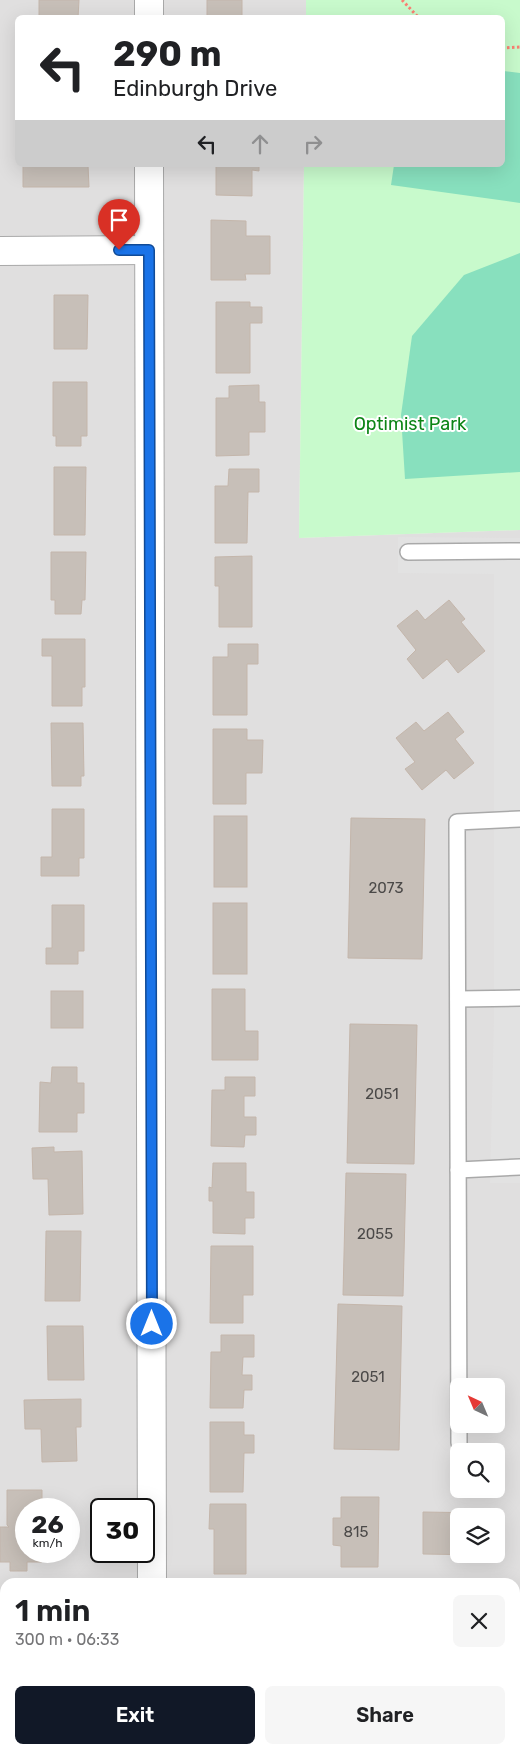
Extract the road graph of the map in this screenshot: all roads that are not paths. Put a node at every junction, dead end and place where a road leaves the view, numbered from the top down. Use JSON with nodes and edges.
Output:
{"nodes":[{"id":1,"x":149,"y":0,"type":"edge"},
{"id":2,"x":149,"y":15,"type":"edge"},
{"id":3,"x":149,"y":167,"type":"edge"},
{"id":4,"x":149,"y":250,"type":"junction"},
{"id":5,"x":0,"y":251,"type":"edge"},
{"id":6,"x":520,"y":551,"type":"edge"},
{"id":7,"x":408,"y":552,"type":"dead end"},
{"id":8,"x":520,"y":819,"type":"edge"},
{"id":9,"x":520,"y":998,"type":"edge"},
{"id":10,"x":458,"y":999,"type":"junction"},
{"id":11,"x":520,"y":1167,"type":"edge"},
{"id":12,"x":458,"y":1170,"type":"junction"},
{"id":13,"x":459,"y":1443,"type":"dead end"},
{"id":14,"x":152,"y":1578,"type":"edge"}],
"edges":[{"from":1,"to":2,"type":"street"},
{"from":3,"to":4,"type":"street"},
{"from":4,"to":5,"type":"street"},
{"from":4,"to":14,"type":"street"},
{"from":6,"to":7,"type":"lane"},
{"from":8,"to":10,"type":"lane"},
{"from":9,"to":10,"type":"lane"},
{"from":10,"to":12,"type":"lane"},
{"from":11,"to":12,"type":"lane"},
{"from":12,"to":13,"type":"lane"}]}
